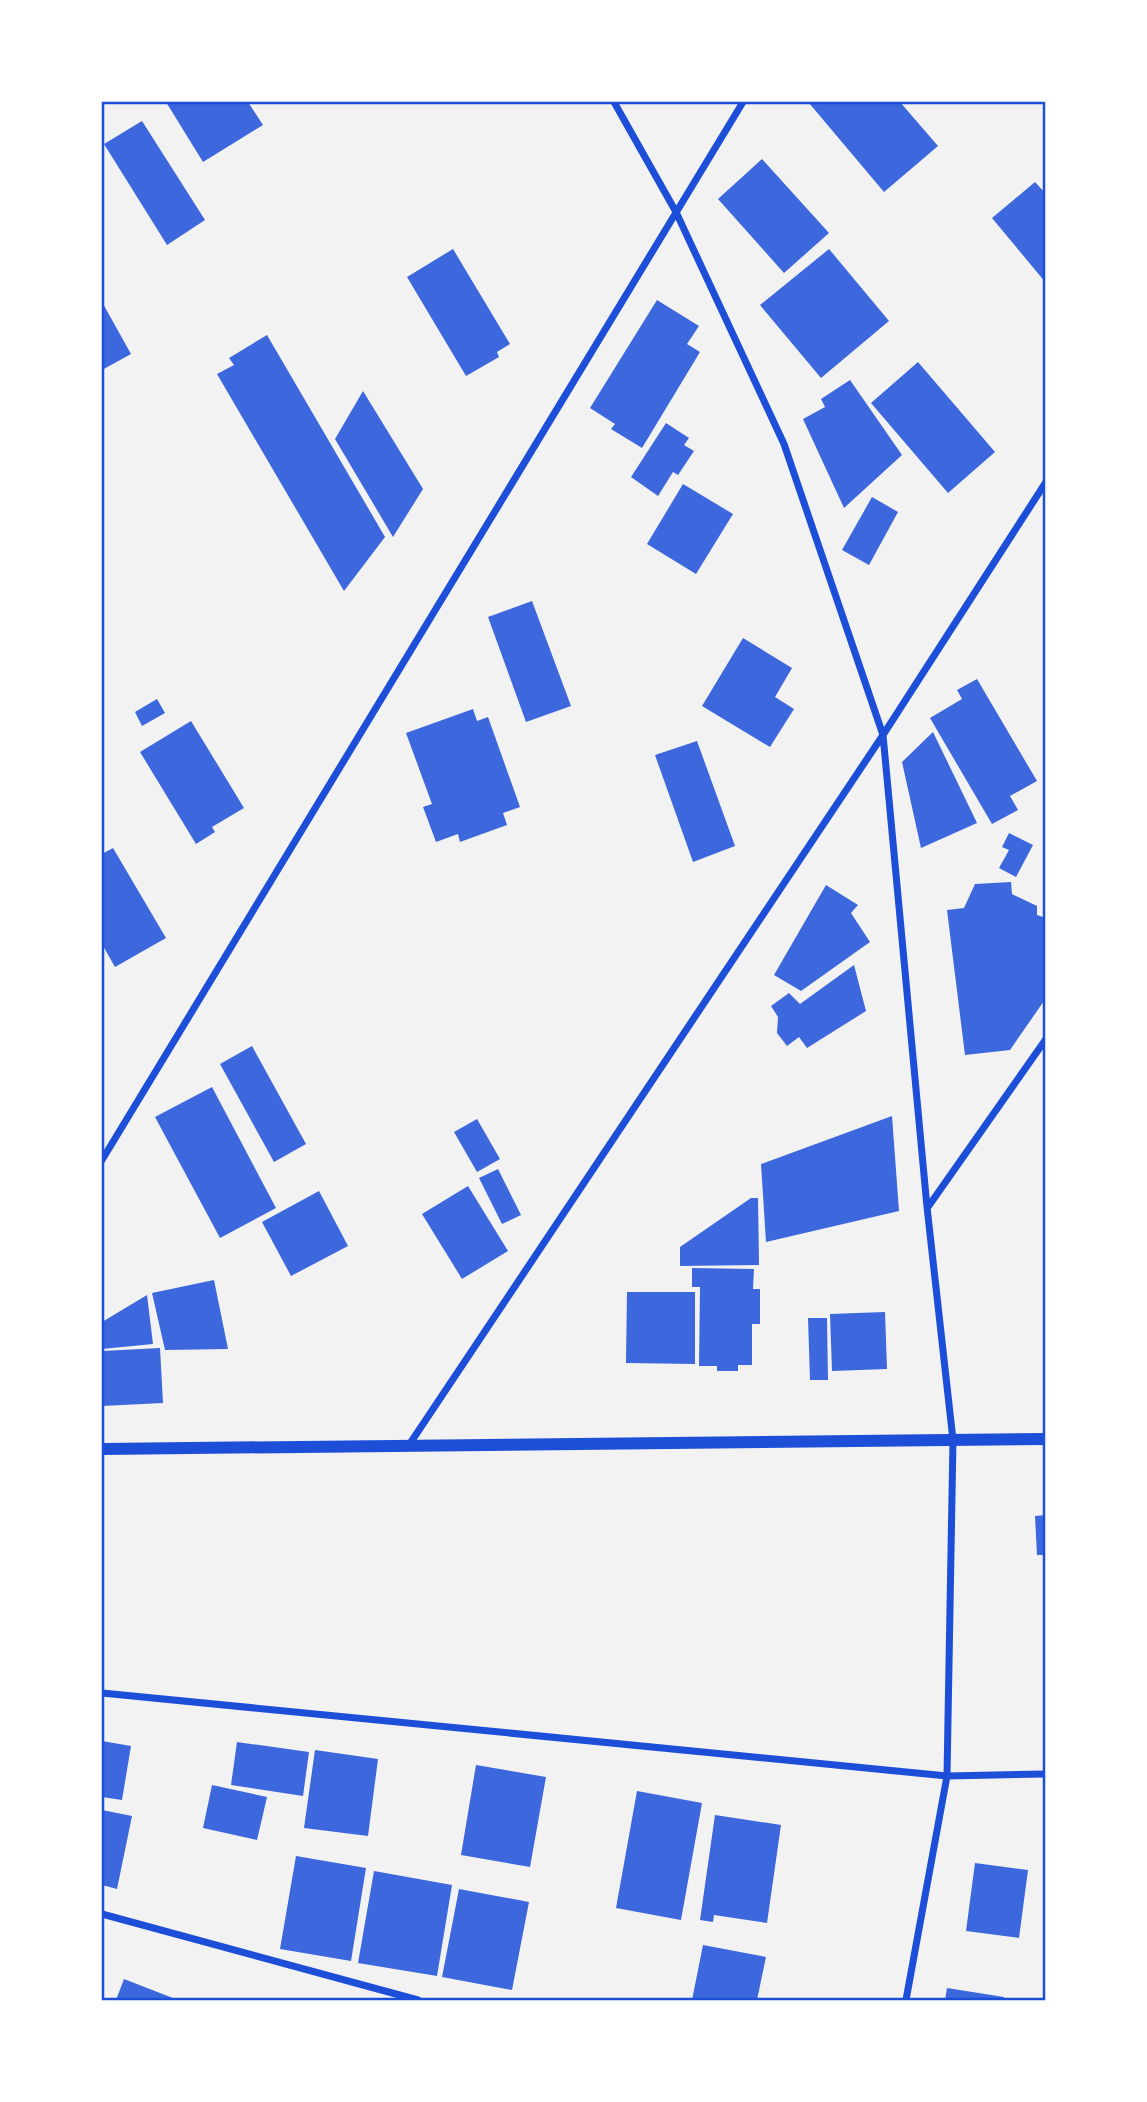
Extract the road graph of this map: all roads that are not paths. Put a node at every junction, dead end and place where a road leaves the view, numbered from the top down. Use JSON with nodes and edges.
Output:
{"nodes":[{"id":1,"x":614,"y":102,"type":"edge"},
{"id":2,"x":743,"y":102,"type":"edge"},
{"id":3,"x":676,"y":212,"type":"junction"},
{"id":4,"x":1045,"y":482,"type":"edge"},
{"id":5,"x":883,"y":735,"type":"junction"},
{"id":6,"x":1045,"y":1039,"type":"edge"},
{"id":7,"x":102,"y":1160,"type":"edge"},
{"id":8,"x":928,"y":1207,"type":"junction"},
{"id":9,"x":1045,"y":1439,"type":"edge"},
{"id":10,"x":953,"y":1440,"type":"junction"},
{"id":11,"x":408,"y":1446,"type":"junction"},
{"id":12,"x":102,"y":1449,"type":"edge"},
{"id":13,"x":102,"y":1693,"type":"edge"},
{"id":14,"x":1045,"y":1774,"type":"edge"},
{"id":15,"x":947,"y":1776,"type":"junction"},
{"id":16,"x":102,"y":1914,"type":"edge"},
{"id":17,"x":418,"y":2000,"type":"edge"},
{"id":18,"x":906,"y":2000,"type":"edge"}],
"edges":[{"from":1,"to":3,"type":"street"},
{"from":2,"to":3,"type":"street"},
{"from":3,"to":5,"type":"street"},
{"from":3,"to":7,"type":"street"},
{"from":4,"to":5,"type":"street"},
{"from":5,"to":8,"type":"street"},
{"from":5,"to":11,"type":"street"},
{"from":6,"to":8,"type":"street"},
{"from":8,"to":10,"type":"street"},
{"from":9,"to":10,"type":"street"},
{"from":10,"to":11,"type":"street"},
{"from":10,"to":15,"type":"street"},
{"from":11,"to":12,"type":"street"},
{"from":13,"to":15,"type":"street"},
{"from":14,"to":15,"type":"street"},
{"from":15,"to":18,"type":"street"},
{"from":16,"to":17,"type":"street"}]}
